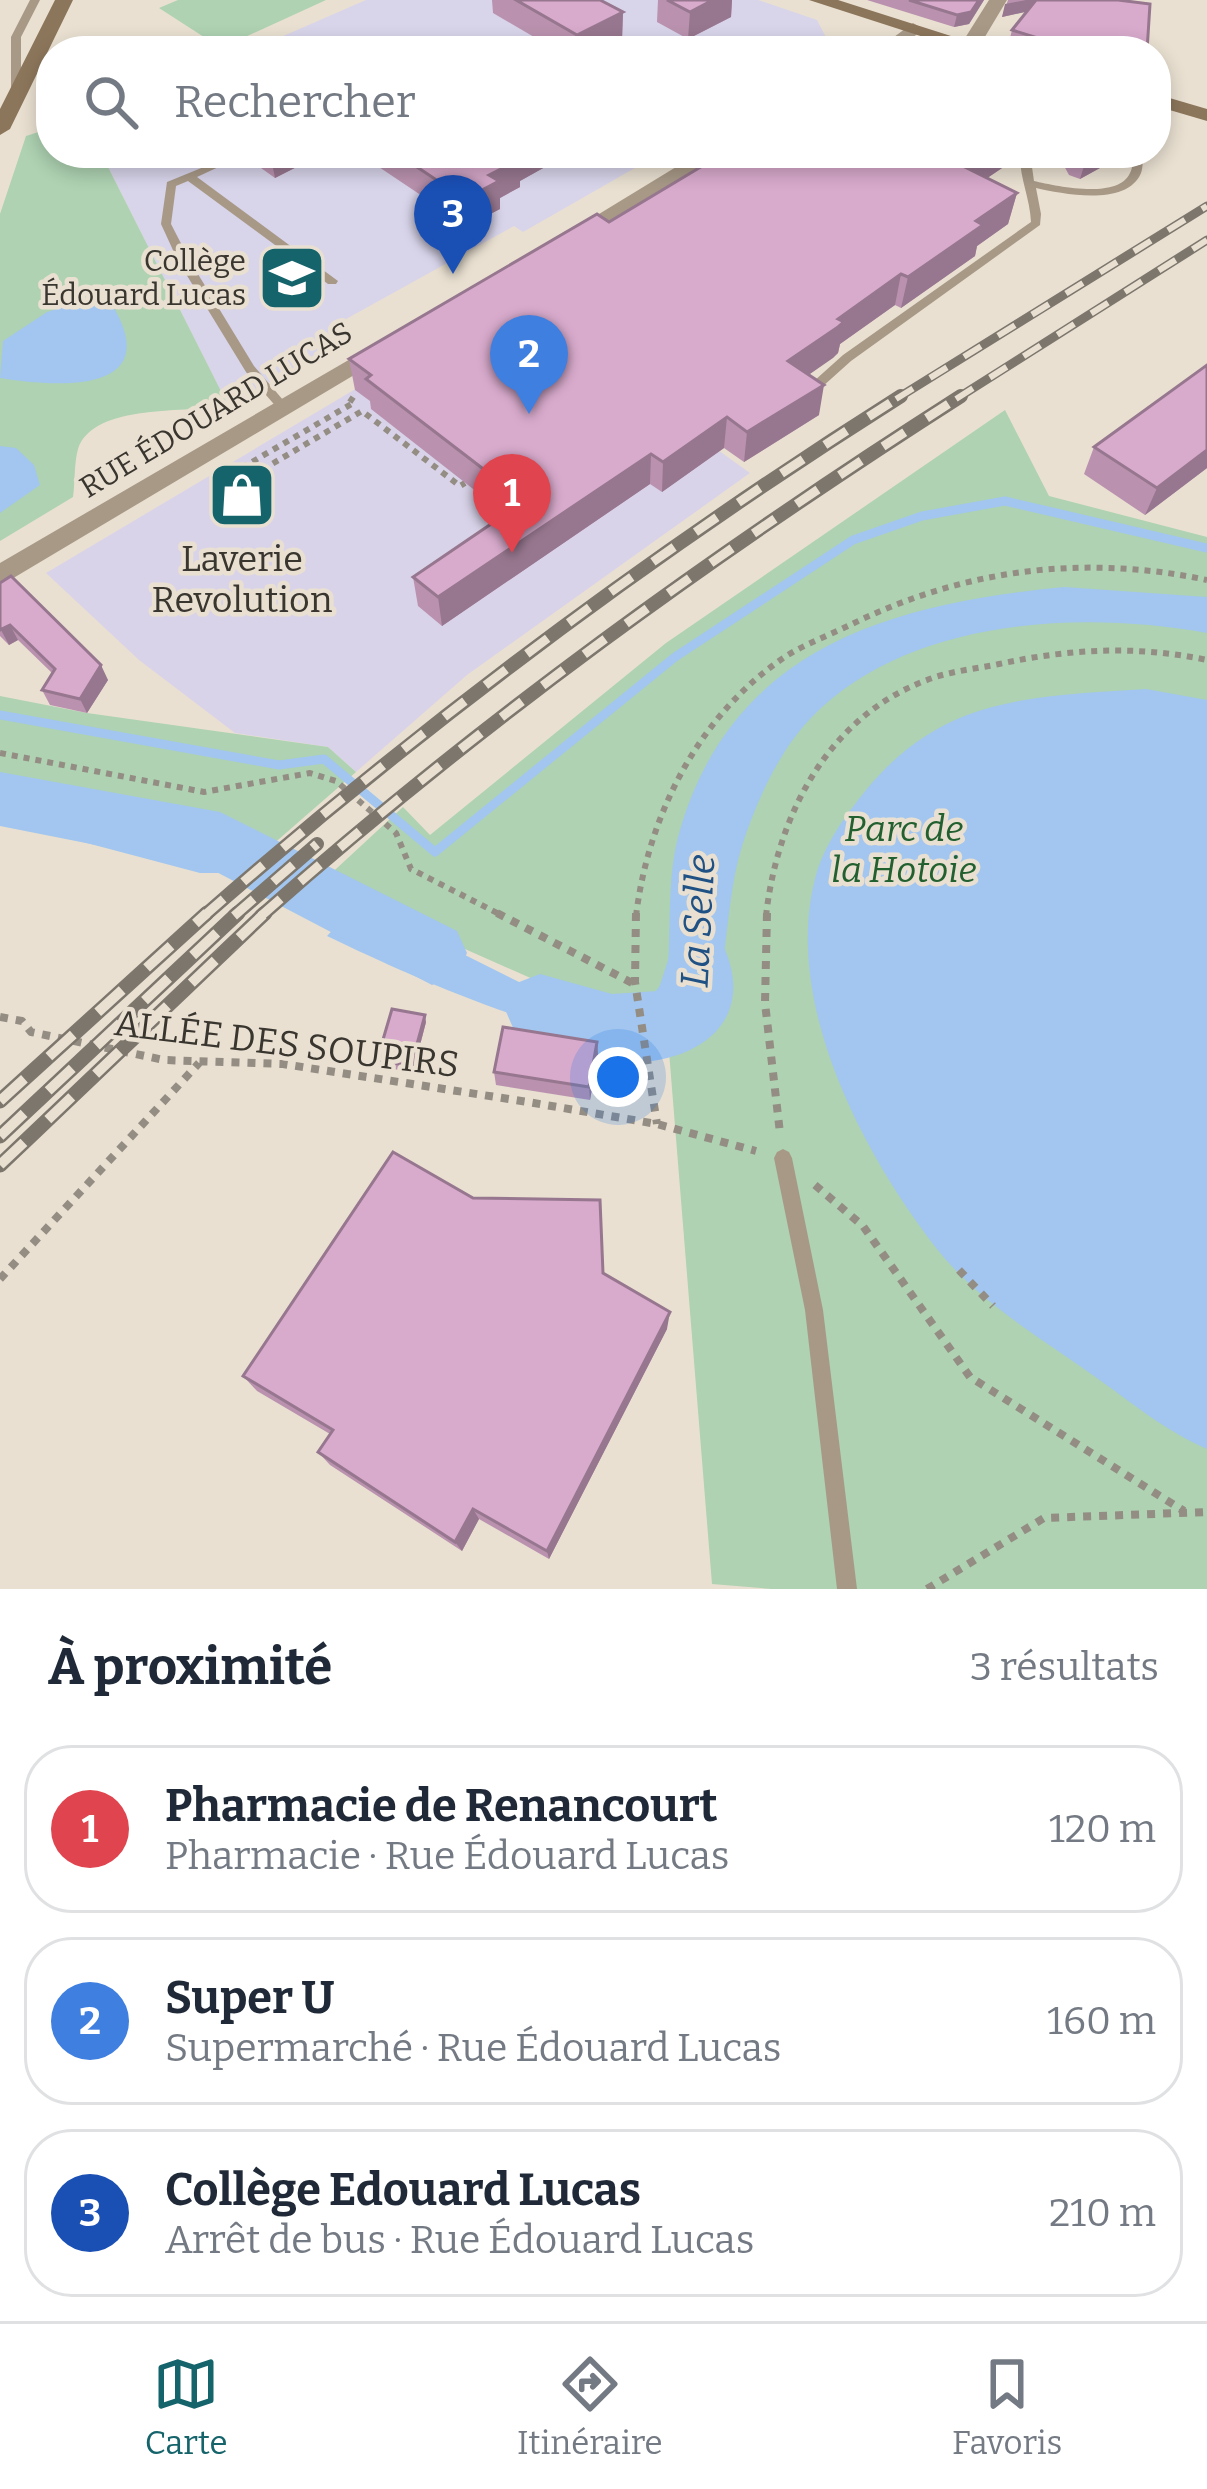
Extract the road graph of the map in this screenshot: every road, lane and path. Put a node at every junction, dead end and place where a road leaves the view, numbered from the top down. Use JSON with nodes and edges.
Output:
{"nodes":[{"id":1,"x":35,"y":0,"type":"edge"},
{"id":2,"x":818,"y":0,"type":"edge"},
{"id":3,"x":998,"y":0,"type":"edge"},
{"id":4,"x":64,"y":5,"type":"edge"},
{"id":5,"x":913,"y":29,"type":"junction"},
{"id":6,"x":47,"y":36,"type":"edge"},
{"id":7,"x":904,"y":36,"type":"edge"},
{"id":8,"x":937,"y":36,"type":"edge"},
{"id":9,"x":984,"y":36,"type":"edge"},
{"id":10,"x":36,"y":56,"type":"edge"},
{"id":11,"x":16,"y":93,"type":"junction"},
{"id":12,"x":1171,"y":104,"type":"edge"},
{"id":13,"x":1207,"y":115,"type":"edge"},
{"id":14,"x":0,"y":129,"type":"edge"},
{"id":15,"x":210,"y":168,"type":"edge"},
{"id":16,"x":688,"y":168,"type":"edge"},
{"id":17,"x":1025,"y":168,"type":"edge"},
{"id":18,"x":1138,"y":168,"type":"edge"},
{"id":19,"x":189,"y":176,"type":"junction"},
{"id":20,"x":1031,"y":184,"type":"junction"},
{"id":21,"x":549,"y":250,"type":"edge"},
{"id":22,"x":332,"y":280,"type":"dead end"},
{"id":23,"x":401,"y":337,"type":"edge"},
{"id":24,"x":328,"y":381,"type":"junction"},
{"id":25,"x":808,"y":393,"type":"edge"},
{"id":26,"x":283,"y":407,"type":"junction"},
{"id":27,"x":465,"y":483,"type":"edge"},
{"id":28,"x":0,"y":576,"type":"edge"},
{"id":29,"x":1207,"y":580,"type":"edge"},
{"id":30,"x":1207,"y":660,"type":"edge"},
{"id":31,"x":0,"y":753,"type":"edge"},
{"id":32,"x":636,"y":985,"type":"junction"},
{"id":33,"x":0,"y":1017,"type":"edge"},
{"id":34,"x":199,"y":1063,"type":"junction"},
{"id":35,"x":657,"y":1124,"type":"junction"},
{"id":36,"x":783,"y":1158,"type":"junction"},
{"id":37,"x":959,"y":1270,"type":"dead end"},
{"id":38,"x":0,"y":1279,"type":"edge"},
{"id":39,"x":994,"y":1306,"type":"dead end"},
{"id":40,"x":1184,"y":1511,"type":"junction"},
{"id":41,"x":1207,"y":1512,"type":"edge"},
{"id":42,"x":847,"y":1589,"type":"edge"},
{"id":43,"x":927,"y":1589,"type":"edge"}],
"edges":[{"from":1,"to":11,"type":"lane"},
{"from":2,"to":5,"type":"street"},
{"from":3,"to":9,"type":"street"},
{"from":4,"to":6,"type":"street"},
{"from":5,"to":7,"type":"street"},
{"from":5,"to":8,"type":"street"},
{"from":10,"to":11,"type":"street"},
{"from":11,"to":14,"type":"street"},
{"from":12,"to":13,"type":"street"},
{"from":15,"to":19,"type":"lane"},
{"from":16,"to":21,"type":"street"},
{"from":17,"to":20,"type":"lane"},
{"from":18,"to":20,"type":"lane"},
{"from":19,"to":22,"type":"lane"},
{"from":19,"to":26,"type":"lane"},
{"from":20,"to":25,"type":"lane"},
{"from":23,"to":24,"type":"street","name":"RUE ÉDOUARD LUCAS"},
{"from":24,"to":26,"type":"street","name":"RUE ÉDOUARD LUCAS"},
{"from":24,"to":27,"type":"path"},
{"from":26,"to":28,"type":"street","name":"RUE ÉDOUARD LUCAS"},
{"from":29,"to":32,"type":"path"},
{"from":30,"to":36,"type":"path"},
{"from":31,"to":32,"type":"path"},
{"from":32,"to":35,"type":"path"},
{"from":33,"to":34,"type":"path","name":"ALLÉE DES SOUPIRS"},
{"from":34,"to":35,"type":"path","name":"ALLÉE DES SOUPIRS"},
{"from":34,"to":38,"type":"path"},
{"from":35,"to":36,"type":"path","name":"ALLÉE DES SOUPIRS"},
{"from":36,"to":40,"type":"path"},
{"from":36,"to":42,"type":"lane"},
{"from":37,"to":39,"type":"path"},
{"from":40,"to":41,"type":"path"},
{"from":40,"to":43,"type":"path"}]}
